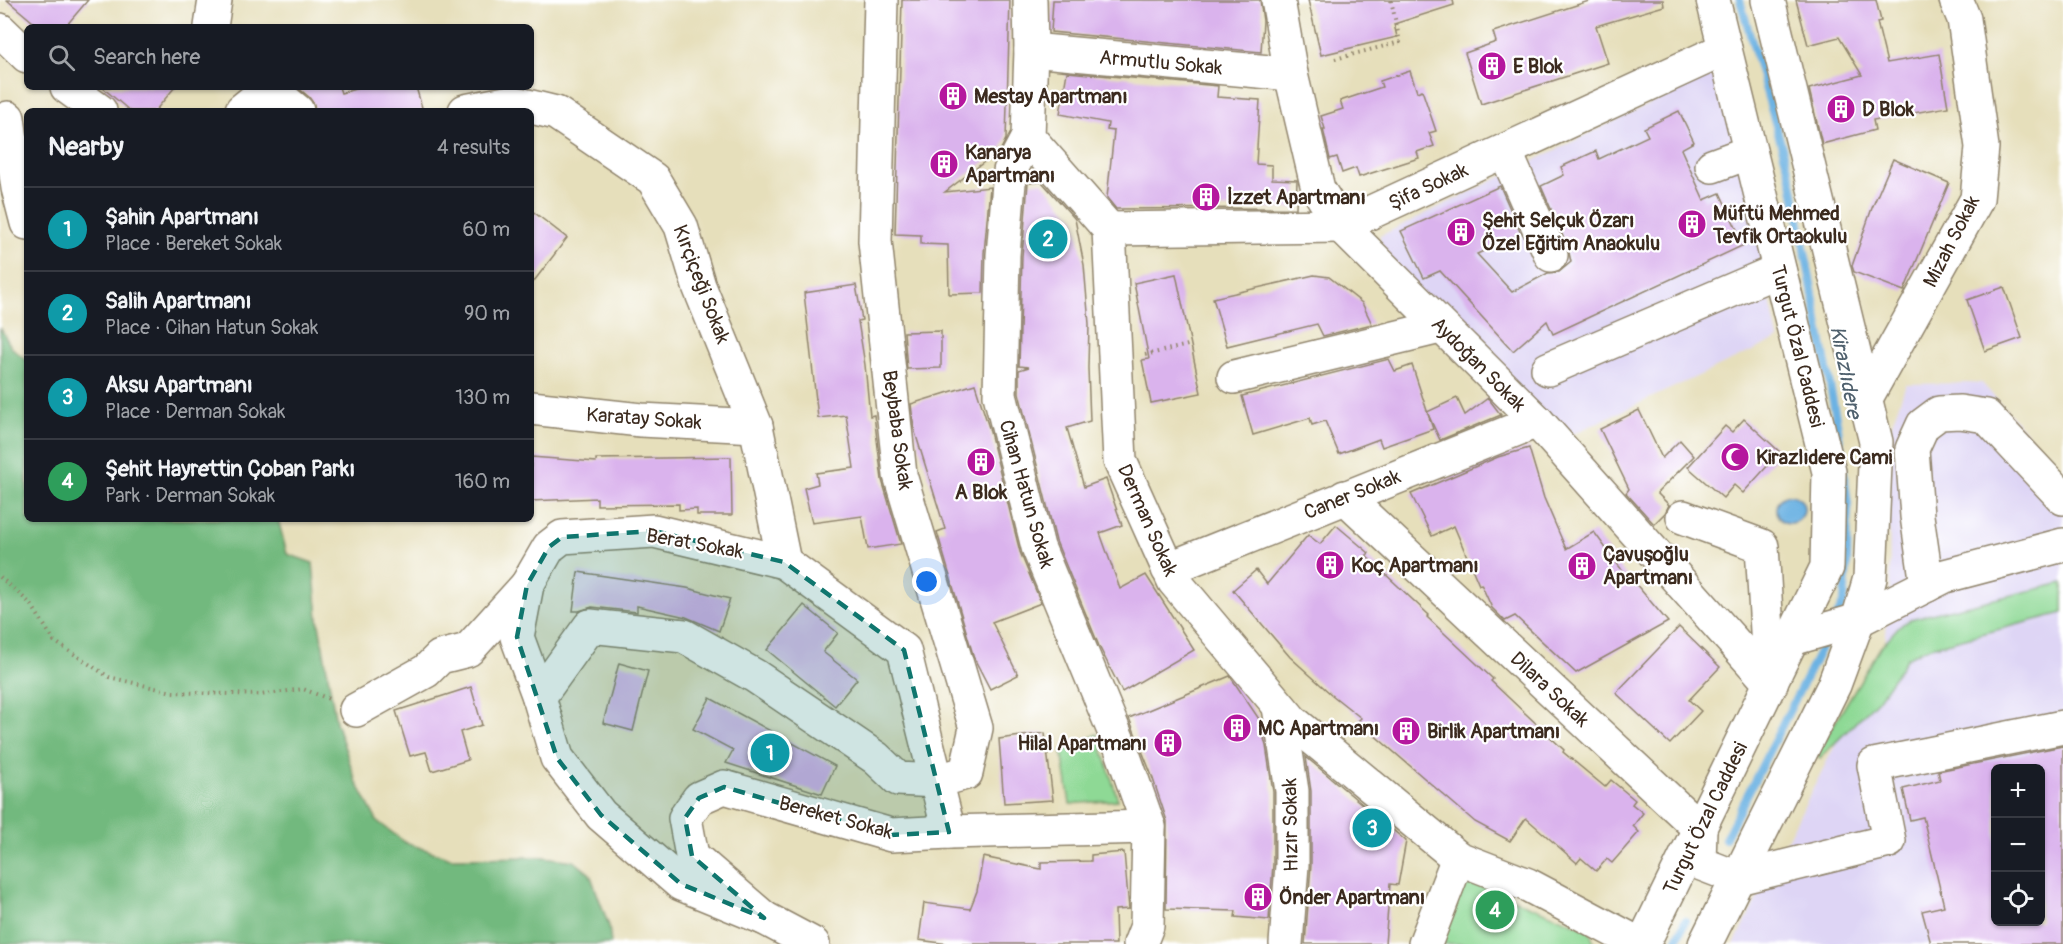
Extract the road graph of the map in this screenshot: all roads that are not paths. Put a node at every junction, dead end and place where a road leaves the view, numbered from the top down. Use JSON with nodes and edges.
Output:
{"nodes":[{"id":1,"x":215,"y":0,"type":"edge"},
{"id":2,"x":880,"y":0,"type":"edge"},
{"id":3,"x":1030,"y":0,"type":"edge"},
{"id":4,"x":1278,"y":0,"type":"edge"},
{"id":5,"x":1713,"y":0,"type":"edge"},
{"id":6,"x":1768,"y":0,"type":"edge"},
{"id":7,"x":1956,"y":0,"type":"edge"},
{"id":8,"x":211,"y":24,"type":"edge"},
{"id":9,"x":0,"y":30,"type":"edge"},
{"id":10,"x":1725,"y":49,"type":"junction"},
{"id":11,"x":1031,"y":50,"type":"junction"},
{"id":12,"x":24,"y":53,"type":"edge"},
{"id":13,"x":1291,"y":74,"type":"junction"},
{"id":14,"x":71,"y":90,"type":"edge"},
{"id":15,"x":228,"y":90,"type":"edge"},
{"id":16,"x":266,"y":90,"type":"edge"},
{"id":17,"x":272,"y":90,"type":"edge"},
{"id":18,"x":96,"y":108,"type":"edge"},
{"id":19,"x":240,"y":108,"type":"edge"},
{"id":20,"x":246,"y":108,"type":"edge"},
{"id":21,"x":294,"y":108,"type":"edge"},
{"id":22,"x":480,"y":108,"type":"edge"},
{"id":23,"x":12,"y":118,"type":"edge"},
{"id":24,"x":1029,"y":137,"type":"junction"},
{"id":25,"x":1505,"y":151,"type":"junction"},
{"id":26,"x":1750,"y":152,"type":"junction"},
{"id":27,"x":1712,"y":166,"type":"dead end"},
{"id":28,"x":24,"y":211,"type":"edge"},
{"id":29,"x":1341,"y":226,"type":"junction"},
{"id":30,"x":1109,"y":229,"type":"junction"},
{"id":31,"x":1551,"y":255,"type":"dead end"},
{"id":32,"x":1779,"y":270,"type":"junction"},
{"id":33,"x":1440,"y":327,"type":"junction"},
{"id":34,"x":1548,"y":369,"type":"dead end"},
{"id":35,"x":1234,"y":377,"type":"dead end"},
{"id":36,"x":1866,"y":398,"type":"junction"},
{"id":37,"x":534,"y":408,"type":"edge"},
{"id":38,"x":1537,"y":421,"type":"junction"},
{"id":39,"x":756,"y":426,"type":"junction"},
{"id":40,"x":1345,"y":497,"type":"junction"},
{"id":41,"x":2063,"y":498,"type":"edge"},
{"id":42,"x":1683,"y":517,"type":"dead end"},
{"id":43,"x":2063,"y":545,"type":"edge"},
{"id":44,"x":784,"y":562,"type":"junction"},
{"id":45,"x":1168,"y":569,"type":"junction"},
{"id":46,"x":527,"y":585,"type":"junction"},
{"id":47,"x":1927,"y":585,"type":"junction"},
{"id":48,"x":1858,"y":620,"type":"junction"},
{"id":49,"x":1792,"y":639,"type":"junction"},
{"id":50,"x":1771,"y":684,"type":"junction"},
{"id":51,"x":539,"y":697,"type":"junction"},
{"id":52,"x":1280,"y":706,"type":"junction"},
{"id":53,"x":356,"y":710,"type":"road end"},
{"id":54,"x":2063,"y":727,"type":"edge"},
{"id":55,"x":937,"y":781,"type":"junction"},
{"id":56,"x":1149,"y":827,"type":"junction"},
{"id":57,"x":1700,"y":829,"type":"junction"},
{"id":58,"x":950,"y":832,"type":"junction"},
{"id":59,"x":1458,"y":858,"type":"junction"},
{"id":60,"x":1738,"y":878,"type":"junction"},
{"id":61,"x":764,"y":918,"type":"junction"},
{"id":62,"x":813,"y":944,"type":"edge"},
{"id":63,"x":1140,"y":944,"type":"edge"},
{"id":64,"x":1286,"y":944,"type":"edge"},
{"id":65,"x":1425,"y":944,"type":"edge"},
{"id":66,"x":1638,"y":944,"type":"edge"},
{"id":67,"x":1643,"y":944,"type":"edge"},
{"id":68,"x":1706,"y":944,"type":"edge"}],
"edges":[{"from":1,"to":8,"type":"street"},
{"from":2,"to":55,"type":"street","name":"Beybaba Sokak"},
{"from":3,"to":11,"type":"street"},
{"from":4,"to":13,"type":"street","name":"Aydoğan Sokak"},
{"from":5,"to":10,"type":"street","name":"Turgut Özal Caddesi"},
{"from":6,"to":36,"type":"street"},
{"from":7,"to":36,"type":"street","name":"Mizah Sokak"},
{"from":9,"to":12,"type":"street"},
{"from":10,"to":25,"type":"street","name":"Şifa Sokak"},
{"from":10,"to":26,"type":"street","name":"Turgut Özal Caddesi"},
{"from":11,"to":13,"type":"street","name":"Armutlu Sokak"},
{"from":11,"to":24,"type":"street"},
{"from":13,"to":29,"type":"street","name":"Aydoğan Sokak"},
{"from":14,"to":18,"type":"street"},
{"from":15,"to":19,"type":"street"},
{"from":16,"to":20,"type":"street"},
{"from":17,"to":21,"type":"street"},
{"from":22,"to":39,"type":"street","name":"Kırçiçeği Sokak"},
{"from":23,"to":28,"type":"street"},
{"from":24,"to":30,"type":"street"},
{"from":24,"to":56,"type":"street","name":"Cihan Hatun Sokak"},
{"from":25,"to":29,"type":"street","name":"Şifa Sokak"},
{"from":25,"to":31,"type":"street"},
{"from":26,"to":27,"type":"street"},
{"from":26,"to":32,"type":"street","name":"Turgut Özal Caddesi"},
{"from":29,"to":30,"type":"street","name":"Şifa Sokak"},
{"from":29,"to":33,"type":"street","name":"Aydoğan Sokak"},
{"from":30,"to":45,"type":"street","name":"Derman Sokak"},
{"from":32,"to":34,"type":"street"},
{"from":32,"to":49,"type":"street","name":"Turgut Özal Caddesi"},
{"from":33,"to":35,"type":"street"},
{"from":33,"to":38,"type":"street","name":"Aydoğan Sokak"},
{"from":36,"to":48,"type":"street"},
{"from":37,"to":39,"type":"street","name":"Karatay Sokak"},
{"from":38,"to":40,"type":"street","name":"Caner Sokak"},
{"from":38,"to":50,"type":"street","name":"Aydoğan Sokak"},
{"from":39,"to":44,"type":"street","name":"Kırçiçeği Sokak"},
{"from":40,"to":45,"type":"street","name":"Caner Sokak"},
{"from":40,"to":57,"type":"street","name":"Dilara Sokak"},
{"from":41,"to":47,"type":"street"},
{"from":42,"to":50,"type":"street"},
{"from":43,"to":47,"type":"street"},
{"from":44,"to":46,"type":"street","name":"Berat Sokak"},
{"from":44,"to":55,"type":"street","name":"Berat Sokak"},
{"from":45,"to":52,"type":"street","name":"Derman Sokak"},
{"from":46,"to":51,"type":"street","name":"Berat Sokak"},
{"from":46,"to":53,"type":"street"},
{"from":47,"to":48,"type":"street"},
{"from":48,"to":49,"type":"street"},
{"from":48,"to":60,"type":"street"},
{"from":49,"to":50,"type":"street","name":"Turgut Özal Caddesi"},
{"from":50,"to":57,"type":"street","name":"Turgut Özal Caddesi"},
{"from":51,"to":55,"type":"street","name":"Beybaba Sokak"},
{"from":51,"to":61,"type":"street","name":"Berat Sokak"},
{"from":52,"to":59,"type":"street","name":"Derman Sokak"},
{"from":52,"to":64,"type":"street","name":"Hızır Sokak"},
{"from":54,"to":60,"type":"street"},
{"from":55,"to":58,"type":"street","name":"Berat Sokak"},
{"from":56,"to":58,"type":"street","name":"Bereket Sokak"},
{"from":56,"to":63,"type":"street","name":"Cihan Hatun Sokak"},
{"from":57,"to":60,"type":"street"},
{"from":57,"to":67,"type":"street","name":"Turgut Özal Caddesi"},
{"from":58,"to":61,"type":"street","name":"Bereket Sokak"},
{"from":59,"to":65,"type":"street"},
{"from":59,"to":66,"type":"street","name":"Derman Sokak"},
{"from":60,"to":68,"type":"street"},
{"from":61,"to":62,"type":"street"}]}
